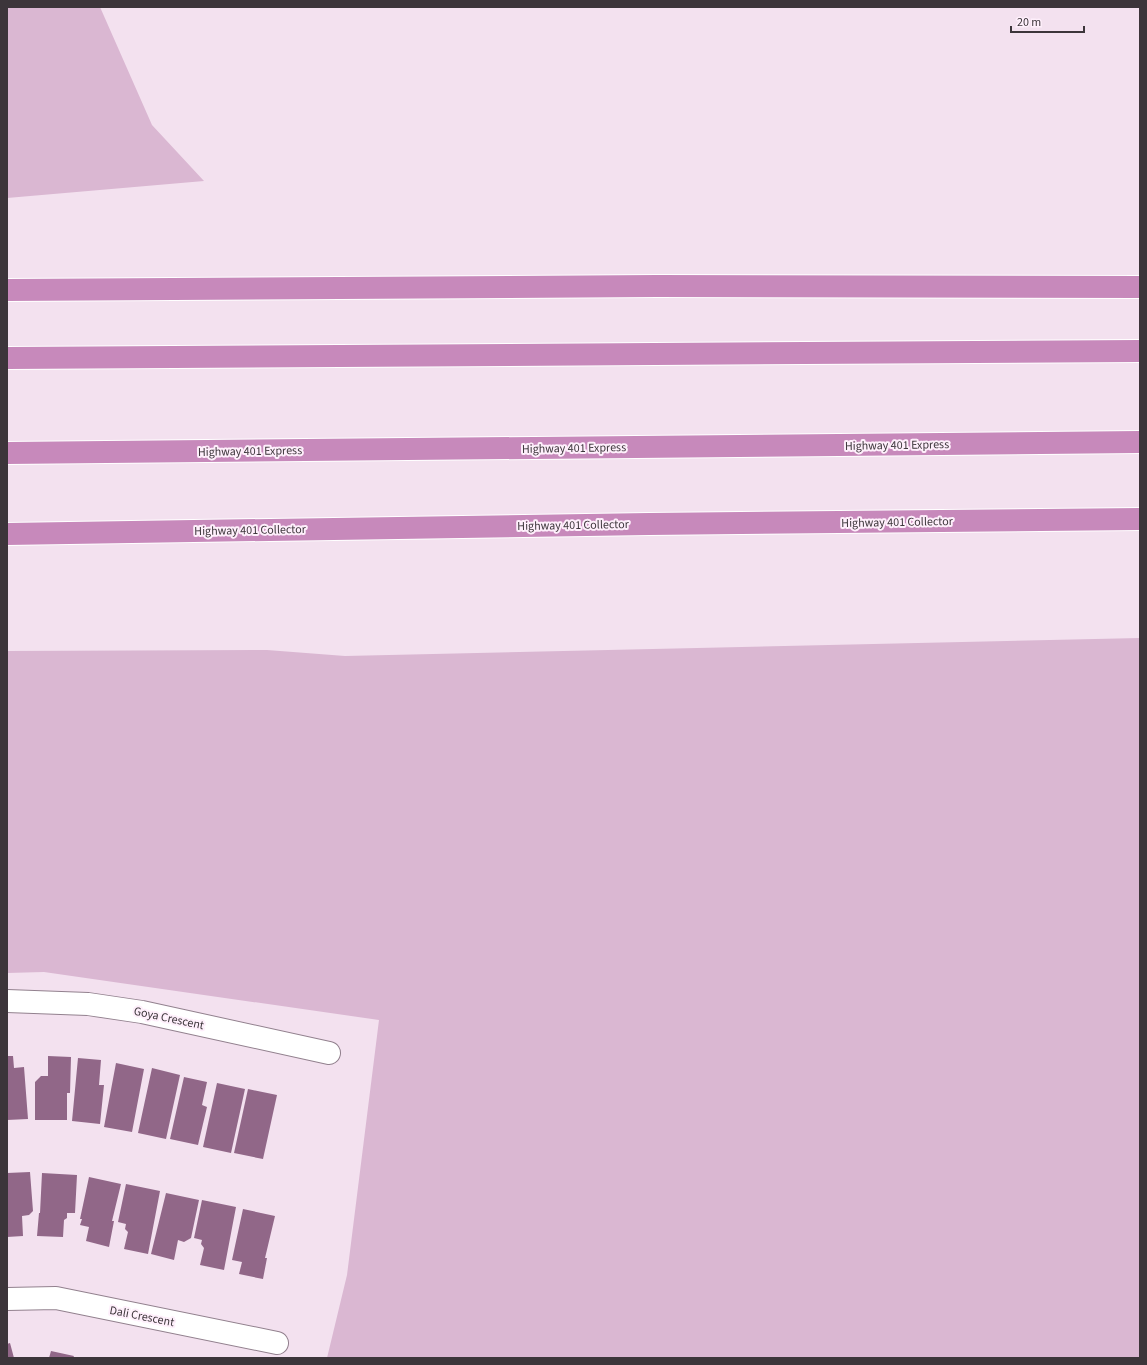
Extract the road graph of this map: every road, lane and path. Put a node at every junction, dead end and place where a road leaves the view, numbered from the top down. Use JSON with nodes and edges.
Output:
{"nodes":[{"id":1,"x":1140,"y":287,"type":"edge"},
{"id":2,"x":7,"y":290,"type":"edge"},
{"id":3,"x":1140,"y":351,"type":"edge"},
{"id":4,"x":7,"y":358,"type":"edge"},
{"id":5,"x":1140,"y":442,"type":"edge"},
{"id":6,"x":7,"y":453,"type":"edge"},
{"id":7,"x":1140,"y":519,"type":"edge"},
{"id":8,"x":7,"y":534,"type":"edge"},
{"id":9,"x":7,"y":1001,"type":"edge"},
{"id":10,"x":329,"y":1052,"type":"dead end"},
{"id":11,"x":7,"y":1299,"type":"edge"},
{"id":12,"x":277,"y":1343,"type":"dead end"}],
"edges":[{"from":1,"to":2,"type":"highway"},
{"from":3,"to":4,"type":"highway"},
{"from":5,"to":6,"type":"highway","name":"Highway 401 Express"},
{"from":7,"to":8,"type":"highway","name":"Highway 401 Collector"},
{"from":9,"to":10,"type":"street","name":"Goya Crescent"},
{"from":11,"to":12,"type":"street","name":"Dali Crescent"}]}
